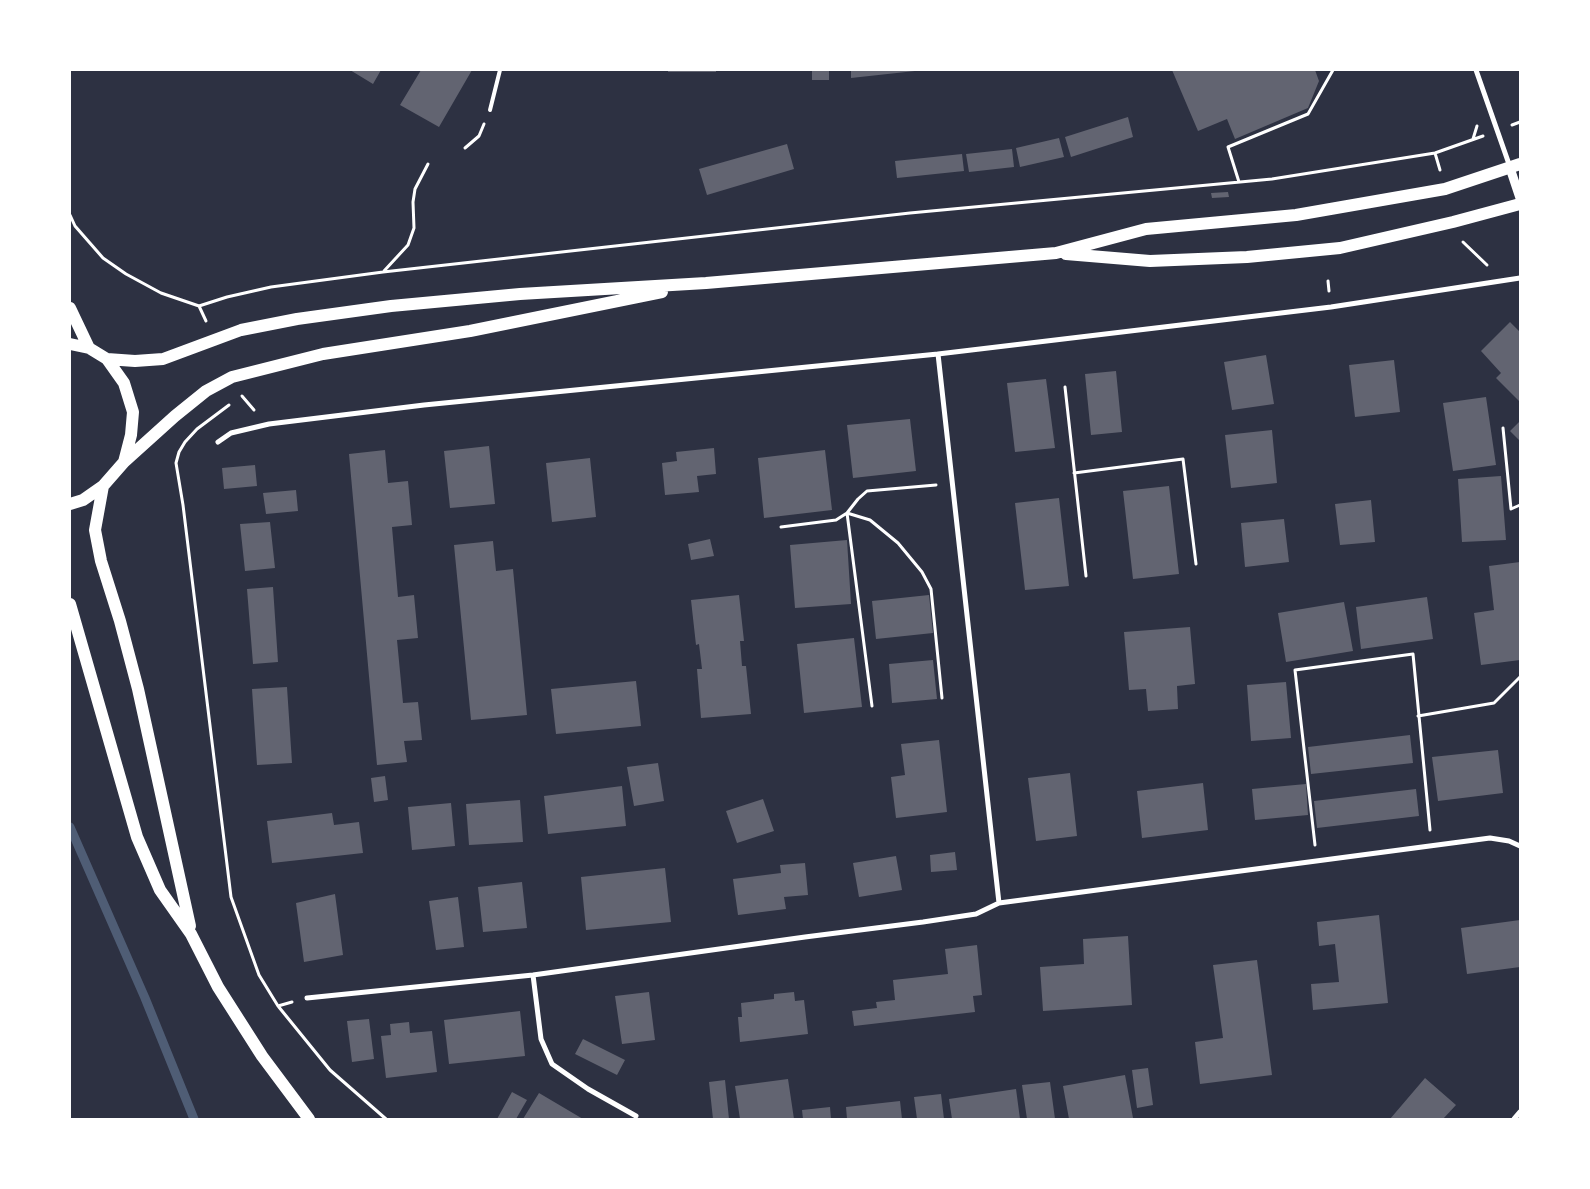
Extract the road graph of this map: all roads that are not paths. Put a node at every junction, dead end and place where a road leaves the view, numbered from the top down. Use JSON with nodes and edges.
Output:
{"nodes":[{"id":1,"x":500,"y":70,"type":"edge"},
{"id":2,"x":1476,"y":70,"type":"edge"},
{"id":3,"x":490,"y":110,"type":"dead end"},
{"id":4,"x":1515,"y":166,"type":"edge"},
{"id":5,"x":1520,"y":198,"type":"edge"},
{"id":6,"x":1520,"y":204,"type":"edge"},
{"id":7,"x":1056,"y":253,"type":"junction"},
{"id":8,"x":1520,"y":278,"type":"edge"},
{"id":9,"x":706,"y":283,"type":"junction"},
{"id":10,"x":70,"y":308,"type":"edge"},
{"id":11,"x":70,"y":344,"type":"edge"},
{"id":12,"x":89,"y":348,"type":"junction"},
{"id":13,"x":938,"y":354,"type":"junction"},
{"id":14,"x":107,"y":359,"type":"junction"},
{"id":15,"x":218,"y":442,"type":"dead end"},
{"id":16,"x":124,"y":462,"type":"junction"},
{"id":17,"x":103,"y":486,"type":"junction"},
{"id":18,"x":70,"y":504,"type":"edge"},
{"id":19,"x":70,"y":604,"type":"edge"},
{"id":20,"x":1520,"y":846,"type":"edge"},
{"id":21,"x":999,"y":903,"type":"junction"},
{"id":22,"x":191,"y":934,"type":"junction"},
{"id":23,"x":533,"y":975,"type":"junction"},
{"id":24,"x":307,"y":998,"type":"dead end"},
{"id":25,"x":1520,"y":1112,"type":"edge"},
{"id":26,"x":636,"y":1116,"type":"dead end"},
{"id":27,"x":309,"y":1119,"type":"edge"},
{"id":28,"x":1514,"y":1119,"type":"edge"}],
"edges":[{"from":1,"to":3,"type":"lane"},
{"from":2,"to":4,"type":"street"},
{"from":4,"to":5,"type":"street"},
{"from":4,"to":7,"type":"main road"},
{"from":6,"to":7,"type":"main road"},
{"from":7,"to":9,"type":"main road"},
{"from":8,"to":13,"type":"street"},
{"from":9,"to":14,"type":"main road"},
{"from":9,"to":16,"type":"main road"},
{"from":10,"to":12,"type":"main road"},
{"from":11,"to":12,"type":"main road"},
{"from":12,"to":14,"type":"main road"},
{"from":13,"to":15,"type":"street"},
{"from":13,"to":21,"type":"street"},
{"from":14,"to":16,"type":"main road"},
{"from":16,"to":17,"type":"main road"},
{"from":17,"to":18,"type":"main road"},
{"from":17,"to":22,"type":"main road"},
{"from":19,"to":22,"type":"main road"},
{"from":20,"to":21,"type":"street"},
{"from":21,"to":23,"type":"street"},
{"from":22,"to":27,"type":"main road"},
{"from":23,"to":24,"type":"street"},
{"from":23,"to":26,"type":"street"},
{"from":25,"to":28,"type":"street"}]}
